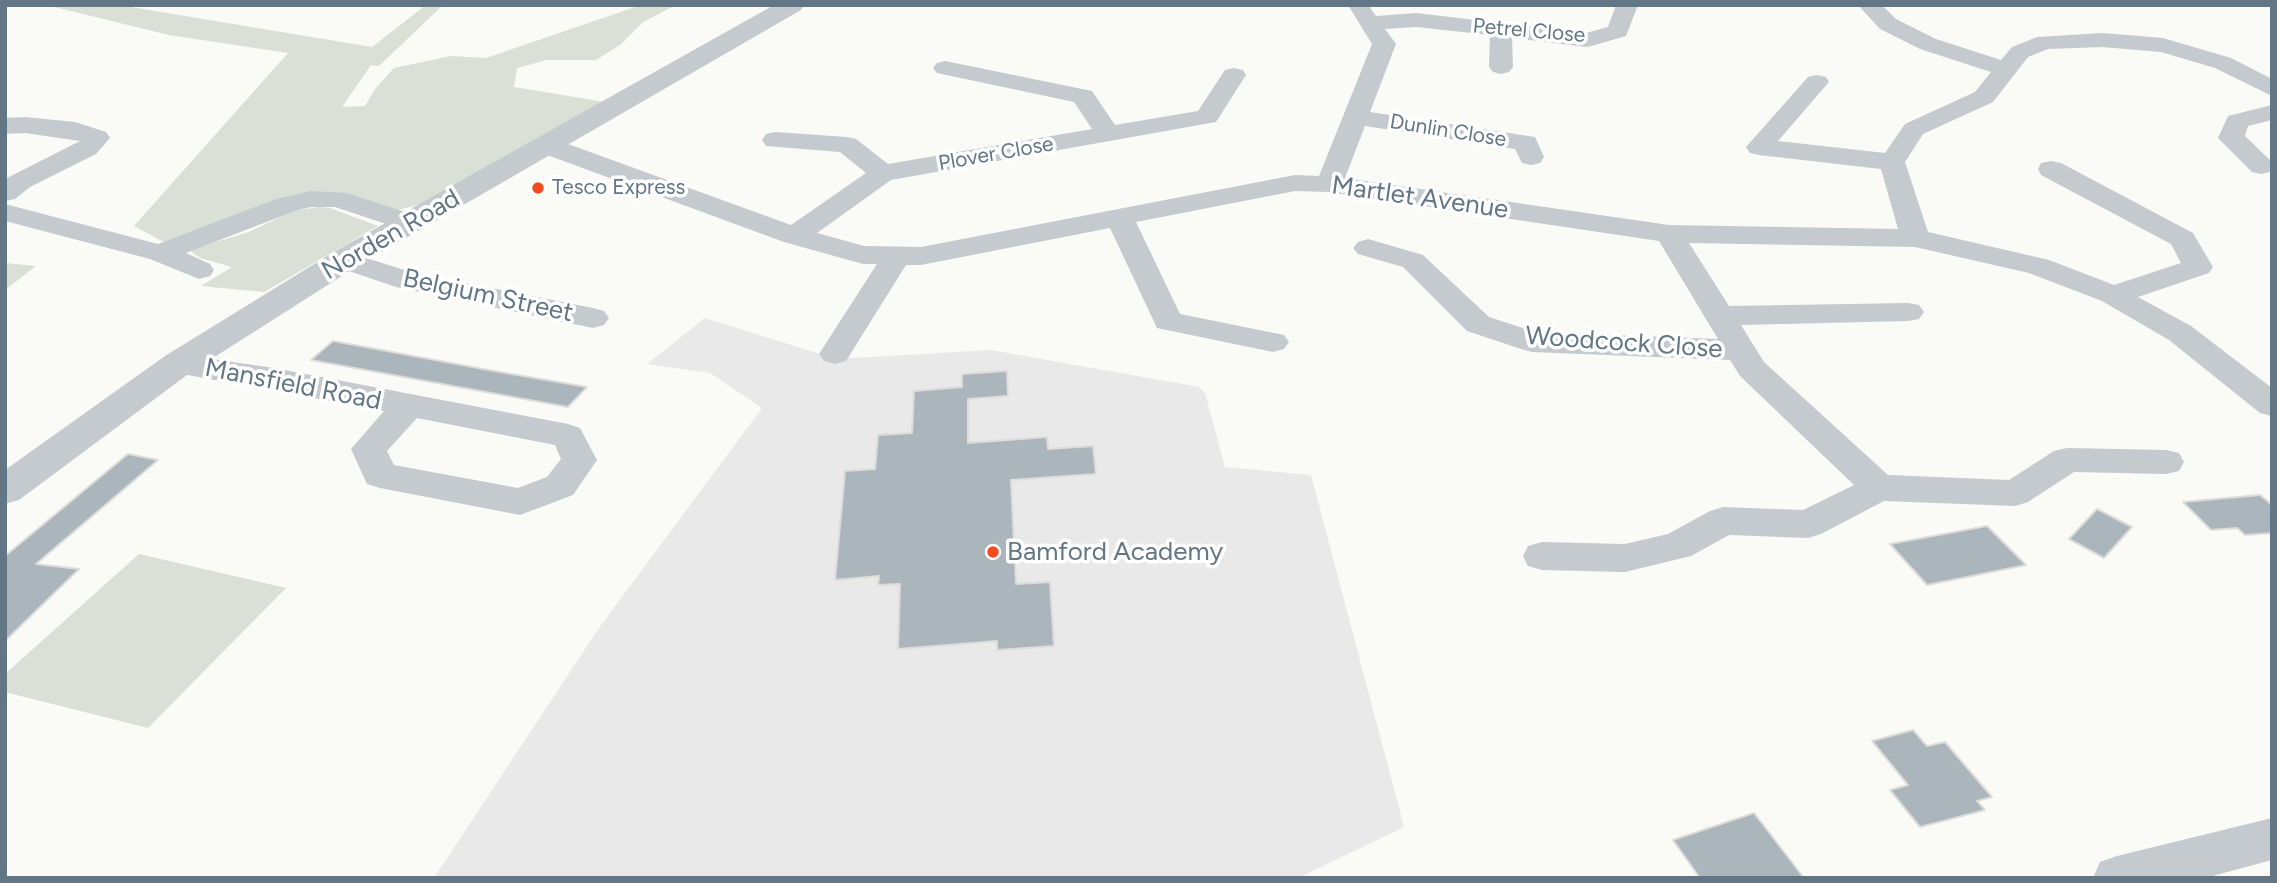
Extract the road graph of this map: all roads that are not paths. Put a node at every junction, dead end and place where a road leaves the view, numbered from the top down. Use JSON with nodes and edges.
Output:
{"nodes":[{"id":1,"x":792,"y":5,"type":"edge"},
{"id":2,"x":1627,"y":5,"type":"edge"},
{"id":3,"x":1870,"y":5,"type":"edge"},
{"id":4,"x":1359,"y":10,"type":"edge"},
{"id":5,"x":1501,"y":30,"type":"junction"},
{"id":6,"x":1501,"y":67,"type":"dead end"},
{"id":7,"x":945,"y":68,"type":"dead end"},
{"id":8,"x":2006,"y":69,"type":"junction"},
{"id":9,"x":1234,"y":75,"type":"dead end"},
{"id":10,"x":1817,"y":82,"type":"dead end"},
{"id":11,"x":2272,"y":89,"type":"edge"},
{"id":12,"x":2272,"y":112,"type":"edge"},
{"id":13,"x":1355,"y":117,"type":"junction"},
{"id":14,"x":5,"y":126,"type":"edge"},
{"id":15,"x":1108,"y":134,"type":"junction"},
{"id":16,"x":775,"y":140,"type":"dead end"},
{"id":17,"x":548,"y":146,"type":"junction"},
{"id":18,"x":1531,"y":158,"type":"dead end"},
{"id":19,"x":1892,"y":162,"type":"junction"},
{"id":20,"x":2261,"y":166,"type":"dead end"},
{"id":21,"x":2051,"y":169,"type":"dead end"},
{"id":22,"x":883,"y":173,"type":"junction"},
{"id":23,"x":1329,"y":184,"type":"junction"},
{"id":24,"x":5,"y":193,"type":"edge"},
{"id":25,"x":5,"y":212,"type":"edge"},
{"id":26,"x":1120,"y":218,"type":"junction"},
{"id":27,"x":410,"y":223,"type":"junction"},
{"id":28,"x":1669,"y":234,"type":"junction"},
{"id":29,"x":794,"y":236,"type":"junction"},
{"id":30,"x":1915,"y":238,"type":"junction"},
{"id":31,"x":1368,"y":248,"type":"dead end"},
{"id":32,"x":160,"y":253,"type":"junction"},
{"id":33,"x":897,"y":256,"type":"junction"},
{"id":34,"x":344,"y":260,"type":"junction"},
{"id":35,"x":199,"y":270,"type":"dead end"},
{"id":36,"x":2113,"y":295,"type":"junction"},
{"id":37,"x":1908,"y":312,"type":"dead end"},
{"id":38,"x":1719,"y":316,"type":"junction"},
{"id":39,"x":593,"y":317,"type":"dead end"},
{"id":40,"x":1273,"y":342,"type":"dead end"},
{"id":41,"x":1740,"y":350,"type":"junction"},
{"id":42,"x":835,"y":354,"type":"dead end"},
{"id":43,"x":178,"y":363,"type":"junction"},
{"id":44,"x":2272,"y":405,"type":"edge"},
{"id":45,"x":408,"y":407,"type":"junction"},
{"id":46,"x":2166,"y":461,"type":"dead end"},
{"id":47,"x":1879,"y":488,"type":"junction"},
{"id":48,"x":5,"y":490,"type":"edge"},
{"id":49,"x":1542,"y":556,"type":"dead end"},
{"id":50,"x":2272,"y":839,"type":"edge"},
{"id":51,"x":2117,"y":878,"type":"edge"}],
"edges":[{"from":1,"to":17,"type":"street","name":"Norden Road"},
{"from":2,"to":5,"type":"street","name":"Petrel Close"},
{"from":3,"to":8,"type":"street"},
{"from":4,"to":5,"type":"street","name":"Petrel Close"},
{"from":4,"to":13,"type":"street"},
{"from":5,"to":6,"type":"street"},
{"from":7,"to":15,"type":"street"},
{"from":8,"to":11,"type":"street"},
{"from":8,"to":19,"type":"street"},
{"from":9,"to":15,"type":"street","name":"Plover Close"},
{"from":10,"to":19,"type":"street"},
{"from":12,"to":20,"type":"street"},
{"from":13,"to":18,"type":"street","name":"Dunlin Close"},
{"from":13,"to":23,"type":"street"},
{"from":14,"to":24,"type":"street"},
{"from":15,"to":22,"type":"street","name":"Plover Close"},
{"from":16,"to":22,"type":"street"},
{"from":17,"to":27,"type":"street","name":"Norden Road"},
{"from":17,"to":29,"type":"street","name":"Martlet Avenue"},
{"from":19,"to":30,"type":"street"},
{"from":21,"to":36,"type":"street"},
{"from":22,"to":29,"type":"street","name":"Plover Close"},
{"from":23,"to":26,"type":"street","name":"Martlet Avenue"},
{"from":23,"to":28,"type":"street","name":"Martlet Avenue"},
{"from":25,"to":32,"type":"street"},
{"from":26,"to":33,"type":"street","name":"Martlet Avenue"},
{"from":26,"to":40,"type":"street"},
{"from":27,"to":32,"type":"street"},
{"from":27,"to":34,"type":"street","name":"Norden Road"},
{"from":28,"to":30,"type":"street","name":"Martlet Avenue"},
{"from":28,"to":38,"type":"street","name":"Woodcock Close"},
{"from":29,"to":33,"type":"street","name":"Martlet Avenue"},
{"from":30,"to":36,"type":"street","name":"Martlet Avenue"},
{"from":31,"to":41,"type":"street","name":"Woodcock Close"},
{"from":32,"to":35,"type":"street"},
{"from":33,"to":42,"type":"street"},
{"from":34,"to":39,"type":"street","name":"Belgium Street"},
{"from":34,"to":43,"type":"street","name":"Norden Road"},
{"from":36,"to":44,"type":"street","name":"Martlet Avenue"},
{"from":37,"to":38,"type":"street","name":"Woodcock Close"},
{"from":38,"to":41,"type":"street","name":"Woodcock Close"},
{"from":41,"to":47,"type":"street","name":"Woodcock Close"},
{"from":43,"to":45,"type":"street","name":"Mansfield Road"},
{"from":43,"to":48,"type":"street","name":"Norden Road"},
{"from":45,"to":45,"type":"street","name":"Mansfield Road"},
{"from":46,"to":47,"type":"street"},
{"from":47,"to":49,"type":"street"},
{"from":50,"to":51,"type":"street"}]}
